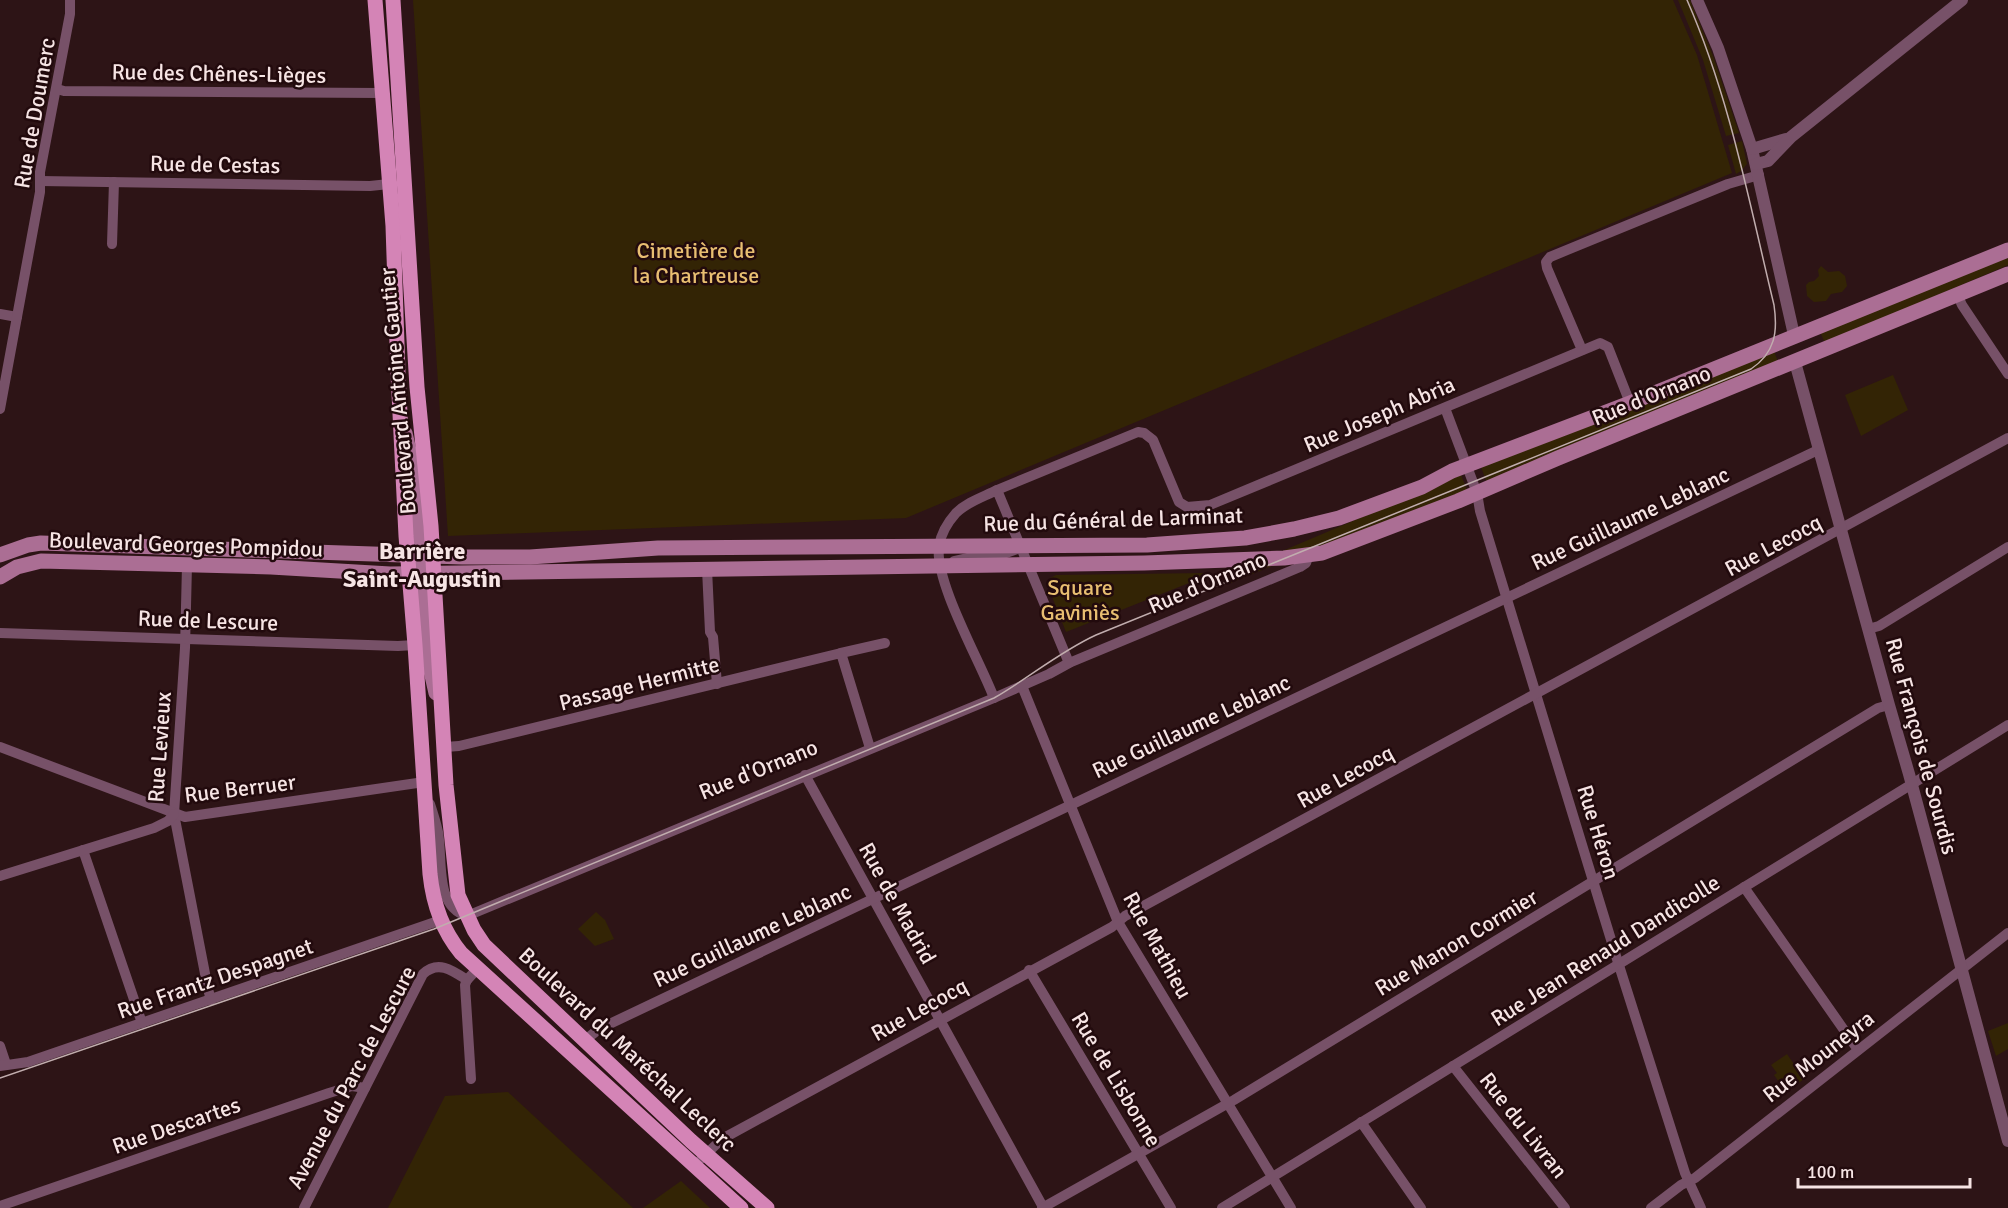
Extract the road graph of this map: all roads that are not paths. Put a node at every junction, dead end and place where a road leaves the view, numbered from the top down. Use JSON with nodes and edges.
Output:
{"nodes":[{"id":1,"x":70,"y":0,"type":"edge"},
{"id":2,"x":375,"y":0,"type":"edge"},
{"id":3,"x":393,"y":0,"type":"edge"},
{"id":4,"x":1697,"y":0,"type":"edge"},
{"id":5,"x":1962,"y":0,"type":"edge"},
{"id":6,"x":57,"y":89,"type":"junction"},
{"id":7,"x":381,"y":93,"type":"junction"},
{"id":8,"x":1791,"y":137,"type":"junction"},
{"id":9,"x":1752,"y":149,"type":"junction"},
{"id":10,"x":1758,"y":169,"type":"junction"},
{"id":11,"x":40,"y":181,"type":"junction"},
{"id":12,"x":114,"y":182,"type":"junction"},
{"id":13,"x":389,"y":184,"type":"junction"},
{"id":14,"x":112,"y":244,"type":"dead end"},
{"id":15,"x":2008,"y":250,"type":"edge"},
{"id":16,"x":2008,"y":274,"type":"edge"},
{"id":17,"x":1957,"y":294,"type":"junction"},
{"id":18,"x":0,"y":314,"type":"edge"},
{"id":19,"x":17,"y":317,"type":"junction"},
{"id":20,"x":1794,"y":335,"type":"junction"},
{"id":21,"x":1582,"y":350,"type":"junction"},
{"id":22,"x":1795,"y":362,"type":"junction"},
{"id":23,"x":2008,"y":374,"type":"edge"},
{"id":24,"x":417,"y":396,"type":"junction"},
{"id":25,"x":1630,"y":403,"type":"junction"},
{"id":26,"x":1445,"y":408,"type":"junction"},
{"id":27,"x":0,"y":409,"type":"edge"},
{"id":28,"x":400,"y":409,"type":"junction"},
{"id":29,"x":2008,"y":438,"type":"edge"},
{"id":30,"x":1818,"y":450,"type":"junction"},
{"id":31,"x":1467,"y":465,"type":"junction"},
{"id":32,"x":997,"y":490,"type":"junction"},
{"id":33,"x":1478,"y":493,"type":"junction"},
{"id":34,"x":1840,"y":530,"type":"junction"},
{"id":35,"x":939,"y":546,"type":"junction"},
{"id":36,"x":1022,"y":547,"type":"junction"},
{"id":37,"x":2008,"y":547,"type":"edge"},
{"id":38,"x":408,"y":554,"type":"junction"},
{"id":39,"x":0,"y":555,"type":"edge"},
{"id":40,"x":1309,"y":555,"type":"junction"},
{"id":41,"x":429,"y":556,"type":"junction"},
{"id":42,"x":1028,"y":564,"type":"junction"},
{"id":43,"x":188,"y":565,"type":"junction"},
{"id":44,"x":939,"y":566,"type":"junction"},
{"id":45,"x":708,"y":569,"type":"junction"},
{"id":46,"x":421,"y":574,"type":"junction"},
{"id":47,"x":0,"y":577,"type":"edge"},
{"id":48,"x":1506,"y":598,"type":"junction"},
{"id":49,"x":1868,"y":629,"type":"junction"},
{"id":50,"x":0,"y":633,"type":"edge"},
{"id":51,"x":184,"y":639,"type":"junction"},
{"id":52,"x":885,"y":643,"type":"dead end"},
{"id":53,"x":415,"y":645,"type":"junction"},
{"id":54,"x":842,"y":653,"type":"junction"},
{"id":55,"x":1070,"y":663,"type":"junction"},
{"id":56,"x":717,"y":684,"type":"junction"},
{"id":57,"x":1022,"y":686,"type":"junction"},
{"id":58,"x":1536,"y":694,"type":"junction"},
{"id":59,"x":994,"y":698,"type":"junction"},
{"id":60,"x":1889,"y":705,"type":"junction"},
{"id":61,"x":2008,"y":725,"type":"edge"},
{"id":62,"x":0,"y":747,"type":"edge"},
{"id":63,"x":445,"y":747,"type":"junction"},
{"id":64,"x":870,"y":748,"type":"junction"},
{"id":65,"x":805,"y":775,"type":"junction"},
{"id":66,"x":424,"y":782,"type":"junction"},
{"id":67,"x":1911,"y":785,"type":"junction"},
{"id":68,"x":1070,"y":806,"type":"junction"},
{"id":69,"x":174,"y":814,"type":"junction"},
{"id":70,"x":83,"y":850,"type":"junction"},
{"id":71,"x":0,"y":876,"type":"edge"},
{"id":72,"x":1593,"y":881,"type":"junction"},
{"id":73,"x":1744,"y":887,"type":"junction"},
{"id":74,"x":874,"y":899,"type":"junction"},
{"id":75,"x":466,"y":916,"type":"junction"},
{"id":76,"x":441,"y":920,"type":"junction"},
{"id":77,"x":1118,"y":922,"type":"junction"},
{"id":78,"x":2008,"y":933,"type":"edge"},
{"id":79,"x":1619,"y":964,"type":"junction"},
{"id":80,"x":478,"y":968,"type":"junction"},
{"id":81,"x":1029,"y":970,"type":"junction"},
{"id":82,"x":1961,"y":970,"type":"junction"},
{"id":83,"x":467,"y":980,"type":"junction"},
{"id":84,"x":211,"y":1000,"type":"junction"},
{"id":85,"x":941,"y":1021,"type":"junction"},
{"id":86,"x":142,"y":1023,"type":"junction"},
{"id":87,"x":584,"y":1041,"type":"junction"},
{"id":88,"x":0,"y":1046,"type":"edge"},
{"id":89,"x":1858,"y":1050,"type":"junction"},
{"id":90,"x":3,"y":1065,"type":"edge"},
{"id":91,"x":1453,"y":1066,"type":"junction"},
{"id":92,"x":471,"y":1079,"type":"dead end"},
{"id":93,"x":365,"y":1088,"type":"junction"},
{"id":94,"x":1228,"y":1104,"type":"junction"},
{"id":95,"x":1361,"y":1122,"type":"junction"},
{"id":96,"x":2008,"y":1141,"type":"edge"},
{"id":97,"x":1138,"y":1153,"type":"junction"},
{"id":98,"x":705,"y":1154,"type":"junction"},
{"id":99,"x":694,"y":1166,"type":"junction"},
{"id":100,"x":1272,"y":1177,"type":"junction"},
{"id":101,"x":1688,"y":1182,"type":"junction"},
{"id":102,"x":0,"y":1206,"type":"edge"},
{"id":103,"x":304,"y":1208,"type":"edge"},
{"id":104,"x":741,"y":1208,"type":"edge"},
{"id":105,"x":767,"y":1208,"type":"edge"},
{"id":106,"x":1042,"y":1208,"type":"edge"},
{"id":107,"x":1171,"y":1208,"type":"edge"},
{"id":108,"x":1222,"y":1208,"type":"edge"},
{"id":109,"x":1291,"y":1208,"type":"edge"},
{"id":110,"x":1421,"y":1208,"type":"edge"},
{"id":111,"x":1565,"y":1208,"type":"edge"},
{"id":112,"x":1651,"y":1208,"type":"edge"},
{"id":113,"x":1701,"y":1208,"type":"edge"}],
"edges":[{"from":1,"to":6,"type":"street","name":"Rue de Doumerc"},
{"from":2,"to":7,"type":"main road","name":"Boulevard Antoine Gautier"},
{"from":3,"to":24,"type":"main road","name":"Boulevard Antoine Gautier"},
{"from":4,"to":9,"type":"street"},
{"from":5,"to":8,"type":"street"},
{"from":6,"to":7,"type":"street","name":"Rue des Chênes-Lièges"},
{"from":6,"to":11,"type":"street","name":"Rue de Doumerc"},
{"from":7,"to":13,"type":"main road","name":"Boulevard Antoine Gautier"},
{"from":8,"to":9,"type":"street"},
{"from":8,"to":10,"type":"street"},
{"from":9,"to":10,"type":"street"},
{"from":10,"to":20,"type":"street"},
{"from":10,"to":21,"type":"street"},
{"from":11,"to":12,"type":"street","name":"Rue de Cestas"},
{"from":11,"to":19,"type":"street","name":"Rue de Doumerc"},
{"from":12,"to":13,"type":"street","name":"Rue de Cestas"},
{"from":12,"to":14,"type":"street"},
{"from":13,"to":28,"type":"main road","name":"Boulevard Antoine Gautier"},
{"from":15,"to":20,"type":"main road","name":"Rue du Général de Larminat"},
{"from":16,"to":17,"type":"main road","name":"Rue d'Ornano"},
{"from":17,"to":22,"type":"main road","name":"Rue d'Ornano"},
{"from":17,"to":23,"type":"street"},
{"from":18,"to":19,"type":"street"},
{"from":19,"to":27,"type":"street","name":"Rue de Doumerc"},
{"from":20,"to":25,"type":"main road","name":"Rue du Général de Larminat"},
{"from":21,"to":25,"type":"street","name":"Rue Joseph Abria"},
{"from":21,"to":26,"type":"street","name":"Rue Joseph Abria"},
{"from":22,"to":30,"type":"street","name":"Rue François de Sourdis"},
{"from":22,"to":33,"type":"main road","name":"Rue d'Ornano"},
{"from":24,"to":28,"type":"street"},
{"from":24,"to":41,"type":"main road","name":"Boulevard Antoine Gautier"},
{"from":25,"to":31,"type":"main road","name":"Rue du Général de Larminat"},
{"from":26,"to":31,"type":"street"},
{"from":26,"to":32,"type":"street","name":"Rue Joseph Abria"},
{"from":28,"to":38,"type":"main road","name":"Boulevard Antoine Gautier"},
{"from":28,"to":41,"type":"main road"},
{"from":29,"to":34,"type":"street","name":"Rue Lecocq"},
{"from":30,"to":34,"type":"street","name":"Rue François de Sourdis"},
{"from":30,"to":48,"type":"street","name":"Rue Guillaume Leblanc"},
{"from":31,"to":33,"type":"street","name":"Rue Héron"},
{"from":31,"to":36,"type":"main road","name":"Rue du Général de Larminat"},
{"from":32,"to":35,"type":"street"},
{"from":32,"to":36,"type":"street"},
{"from":33,"to":40,"type":"main road","name":"Rue d'Ornano"},
{"from":33,"to":48,"type":"street","name":"Rue Héron"},
{"from":34,"to":49,"type":"street","name":"Rue François de Sourdis"},
{"from":34,"to":58,"type":"street","name":"Rue Lecocq"},
{"from":35,"to":36,"type":"main road","name":"Rue du Général de Larminat"},
{"from":35,"to":41,"type":"main road","name":"Rue du Général de Larminat"},
{"from":35,"to":44,"type":"street"},
{"from":36,"to":42,"type":"street"},
{"from":36,"to":44,"type":"street"},
{"from":37,"to":49,"type":"street"},
{"from":38,"to":39,"type":"main road","name":"Boulevard Georges Pompidou"},
{"from":38,"to":41,"type":"main road","name":"Boulevard Georges Pompidou"},
{"from":38,"to":46,"type":"main road","name":"Boulevard Antoine Gautier"},
{"from":40,"to":42,"type":"main road","name":"Rue du Général de Larminat"},
{"from":40,"to":55,"type":"street","name":"Rue d'Ornano"},
{"from":41,"to":46,"type":"main road","name":"Boulevard Antoine Gautier"},
{"from":42,"to":44,"type":"main road","name":"Rue du Général de Larminat"},
{"from":42,"to":55,"type":"street"},
{"from":43,"to":46,"type":"main road","name":"Boulevard Georges Pompidou"},
{"from":43,"to":47,"type":"main road","name":"Boulevard Georges Pompidou"},
{"from":43,"to":51,"type":"street","name":"Rue Levieux"},
{"from":44,"to":45,"type":"main road","name":"Rue du Général de Larminat"},
{"from":44,"to":59,"type":"street"},
{"from":45,"to":46,"type":"main road","name":"Rue du Général de Larminat"},
{"from":45,"to":56,"type":"street"},
{"from":46,"to":53,"type":"main road","name":"Boulevard Antoine Gautier"},
{"from":46,"to":63,"type":"main road","name":"Boulevard Antoine Gautier"},
{"from":48,"to":58,"type":"street","name":"Rue Héron"},
{"from":48,"to":68,"type":"street","name":"Rue Guillaume Leblanc"},
{"from":49,"to":60,"type":"street","name":"Rue François de Sourdis"},
{"from":50,"to":51,"type":"street","name":"Rue de Lescure"},
{"from":51,"to":53,"type":"street","name":"Rue de Lescure"},
{"from":51,"to":69,"type":"street","name":"Rue Levieux"},
{"from":52,"to":54,"type":"street","name":"Passage Hermitte"},
{"from":53,"to":66,"type":"main road","name":"Boulevard Antoine Gautier"},
{"from":54,"to":56,"type":"street","name":"Passage Hermitte"},
{"from":54,"to":64,"type":"street"},
{"from":55,"to":57,"type":"street","name":"Rue d'Ornano"},
{"from":56,"to":63,"type":"street","name":"Passage Hermitte"},
{"from":57,"to":59,"type":"street","name":"Rue d'Ornano"},
{"from":57,"to":68,"type":"street","name":"Rue Mathieu"},
{"from":58,"to":72,"type":"street","name":"Rue Héron"},
{"from":58,"to":77,"type":"street","name":"Rue Lecocq"},
{"from":59,"to":64,"type":"street","name":"Rue d'Ornano"},
{"from":60,"to":67,"type":"street","name":"Rue François de Sourdis"},
{"from":60,"to":72,"type":"street","name":"Rue Manon Cormier"},
{"from":61,"to":67,"type":"street","name":"Rue Jean Renaud Dandicolle"},
{"from":62,"to":69,"type":"street","name":"Rue Berruer"},
{"from":63,"to":75,"type":"main road","name":"Boulevard Antoine Gautier"},
{"from":64,"to":65,"type":"street","name":"Rue d'Ornano"},
{"from":65,"to":74,"type":"street","name":"Rue de Madrid"},
{"from":65,"to":75,"type":"street","name":"Rue d'Ornano"},
{"from":66,"to":69,"type":"street","name":"Rue Berruer"},
{"from":66,"to":75,"type":"street","name":"Boulevard Antoine Gautier"},
{"from":66,"to":76,"type":"main road","name":"Boulevard Antoine Gautier"},
{"from":67,"to":73,"type":"street","name":"Rue Jean Renaud Dandicolle"},
{"from":67,"to":82,"type":"street","name":"Rue François de Sourdis"},
{"from":68,"to":74,"type":"street","name":"Rue Guillaume Leblanc"},
{"from":68,"to":77,"type":"street","name":"Rue Mathieu"},
{"from":69,"to":70,"type":"street"},
{"from":69,"to":84,"type":"street","name":"Rue Levieux"},
{"from":70,"to":71,"type":"street"},
{"from":70,"to":86,"type":"street"},
{"from":72,"to":79,"type":"street","name":"Rue Héron"},
{"from":72,"to":94,"type":"street","name":"Rue Manon Cormier"},
{"from":73,"to":79,"type":"street","name":"Rue Jean Renaud Dandicolle"},
{"from":73,"to":89,"type":"street"},
{"from":74,"to":85,"type":"street","name":"Rue de Madrid"},
{"from":74,"to":87,"type":"street","name":"Rue Guillaume Leblanc"},
{"from":75,"to":87,"type":"main road","name":"Boulevard du Maréchal Leclerc"},
{"from":76,"to":80,"type":"main road","name":"Boulevard du Maréchal Leclerc"},
{"from":76,"to":84,"type":"street","name":"Rue Frantz Despagnet"},
{"from":77,"to":81,"type":"street","name":"Rue Lecocq"},
{"from":77,"to":94,"type":"street","name":"Rue Mathieu"},
{"from":78,"to":82,"type":"street","name":"Rue Mouneyra"},
{"from":79,"to":91,"type":"street","name":"Rue Jean Renaud Dandicolle"},
{"from":79,"to":101,"type":"street","name":"Rue Héron"},
{"from":80,"to":83,"type":"street"},
{"from":80,"to":99,"type":"main road","name":"Boulevard du Maréchal Leclerc"},
{"from":81,"to":85,"type":"street","name":"Rue Lecocq"},
{"from":81,"to":97,"type":"street","name":"Rue de Lisbonne"},
{"from":82,"to":89,"type":"street","name":"Rue Mouneyra"},
{"from":82,"to":96,"type":"street","name":"Rue François de Sourdis"},
{"from":83,"to":92,"type":"street"},
{"from":83,"to":93,"type":"street","name":"Avenue du Parc de Lescure"},
{"from":84,"to":86,"type":"street","name":"Rue Frantz Despagnet"},
{"from":85,"to":98,"type":"street","name":"Rue Lecocq"},
{"from":85,"to":106,"type":"street","name":"Rue de Madrid"},
{"from":86,"to":90,"type":"street","name":"Rue Frantz Despagnet"},
{"from":87,"to":98,"type":"main road","name":"Boulevard du Maréchal Leclerc"},
{"from":88,"to":90,"type":"street"},
{"from":89,"to":101,"type":"street","name":"Rue Mouneyra"},
{"from":91,"to":95,"type":"street","name":"Rue Jean Renaud Dandicolle"},
{"from":91,"to":111,"type":"street","name":"Rue du Livran"},
{"from":93,"to":102,"type":"street","name":"Rue Descartes"},
{"from":93,"to":103,"type":"street","name":"Avenue du Parc de Lescure"},
{"from":94,"to":97,"type":"street","name":"Rue Manon Cormier"},
{"from":94,"to":100,"type":"street","name":"Rue Mathieu"},
{"from":95,"to":100,"type":"street","name":"Rue Jean Renaud Dandicolle"},
{"from":95,"to":110,"type":"street"},
{"from":97,"to":106,"type":"street","name":"Rue Manon Cormier"},
{"from":97,"to":107,"type":"street","name":"Rue de Lisbonne"},
{"from":98,"to":99,"type":"street","name":"Rue Lecocq"},
{"from":98,"to":105,"type":"main road","name":"Boulevard du Maréchal Leclerc"},
{"from":99,"to":104,"type":"main road","name":"Boulevard du Maréchal Leclerc"},
{"from":100,"to":108,"type":"street","name":"Rue Jean Renaud Dandicolle"},
{"from":100,"to":109,"type":"street","name":"Rue Mathieu"},
{"from":101,"to":112,"type":"street","name":"Rue Mouneyra"},
{"from":101,"to":113,"type":"street","name":"Rue Héron"}]}
